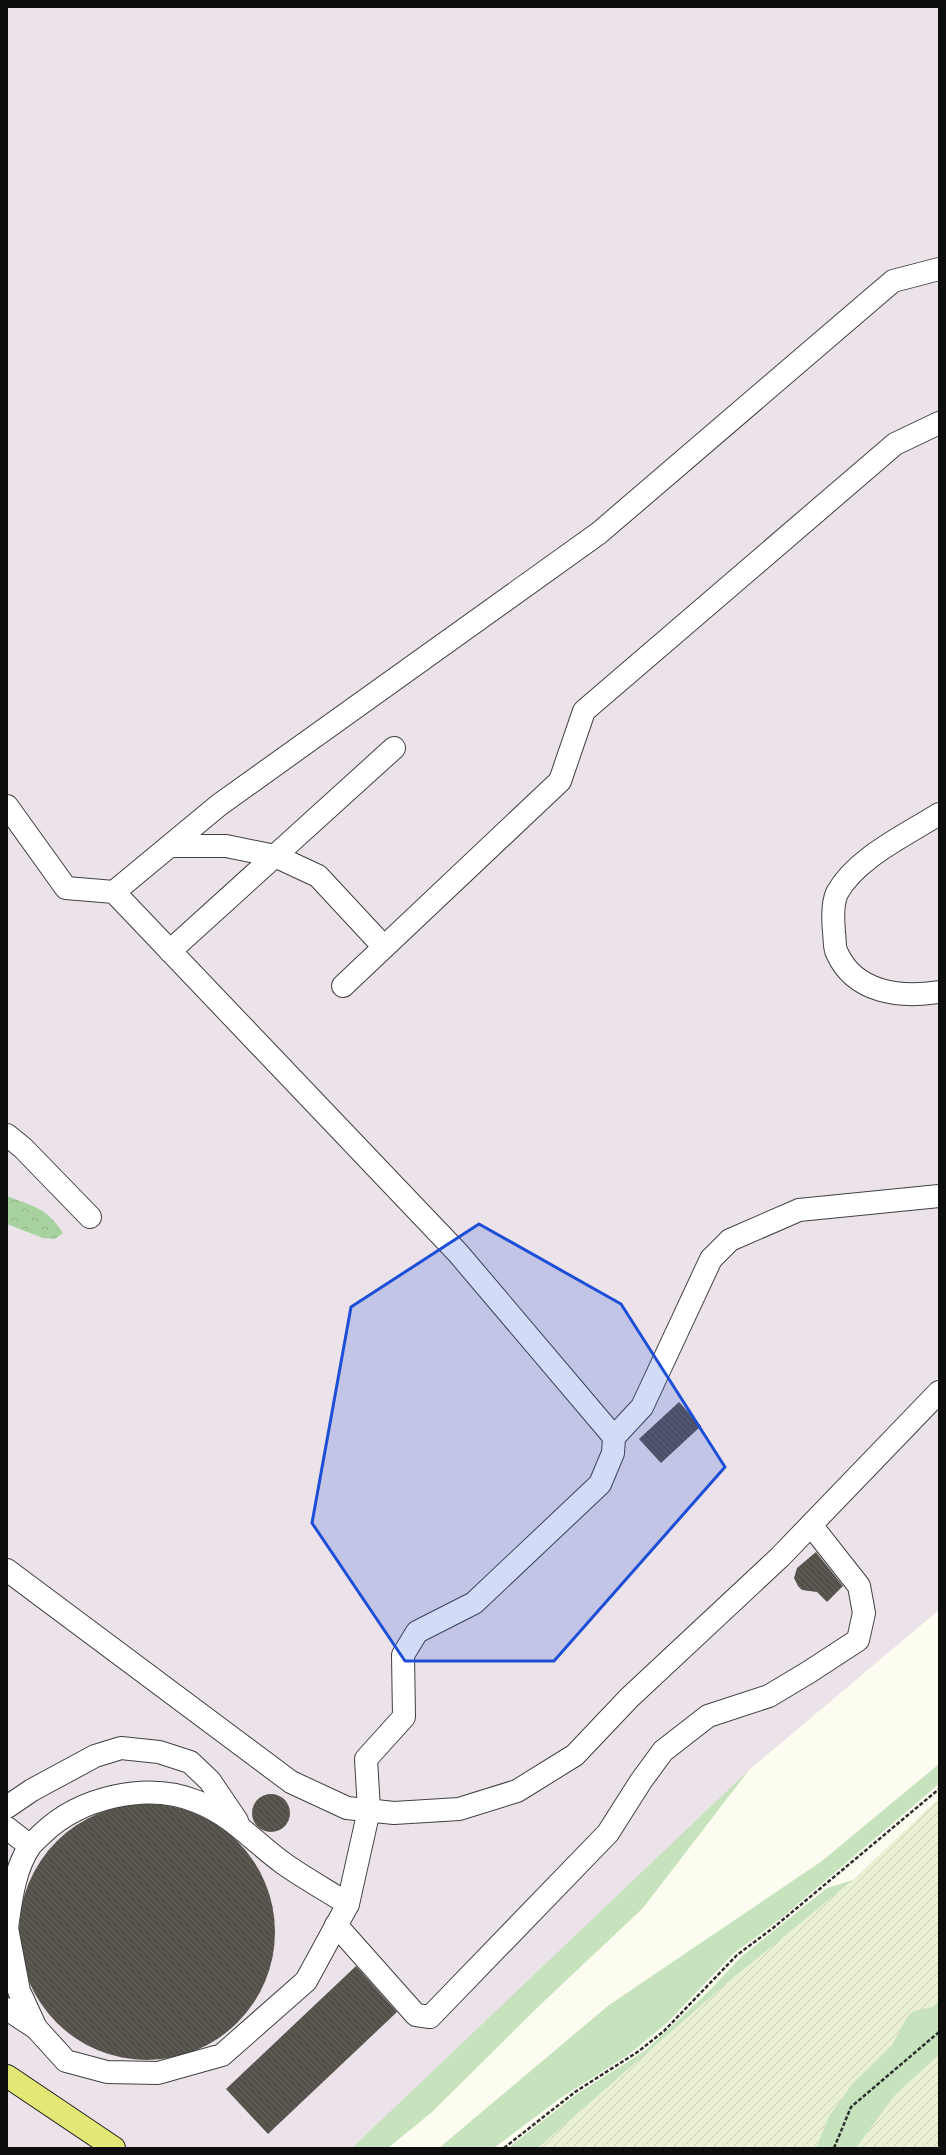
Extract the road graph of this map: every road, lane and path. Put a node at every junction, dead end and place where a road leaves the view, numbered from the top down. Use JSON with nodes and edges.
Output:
{"nodes":[{"id":1,"x":939,"y":269,"type":"edge"},
{"id":2,"x":939,"y":423,"type":"edge"},
{"id":3,"x":394,"y":748,"type":"dead end"},
{"id":4,"x":7,"y":806,"type":"edge"},
{"id":5,"x":939,"y":814,"type":"edge"},
{"id":6,"x":170,"y":846,"type":"junction"},
{"id":7,"x":275,"y":856,"type":"junction"},
{"id":8,"x":114,"y":892,"type":"junction"},
{"id":9,"x":384,"y":947,"type":"junction"},
{"id":10,"x":170,"y":951,"type":"junction"},
{"id":11,"x":343,"y":986,"type":"dead end"},
{"id":12,"x":939,"y":992,"type":"edge"},
{"id":13,"x":7,"y":1135,"type":"edge"},
{"id":14,"x":939,"y":1196,"type":"edge"},
{"id":15,"x":90,"y":1217,"type":"dead end"},
{"id":16,"x":939,"y":1392,"type":"edge"},
{"id":17,"x":614,"y":1437,"type":"junction"},
{"id":18,"x":811,"y":1525,"type":"junction"},
{"id":19,"x":7,"y":1570,"type":"edge"},
{"id":20,"x":939,"y":1789,"type":"edge"},
{"id":21,"x":7,"y":1807,"type":"edge"},
{"id":22,"x":369,"y":1810,"type":"junction"},
{"id":23,"x":240,"y":1826,"type":"junction"},
{"id":24,"x":7,"y":1828,"type":"edge"},
{"id":25,"x":30,"y":1846,"type":"junction"},
{"id":26,"x":348,"y":1904,"type":"junction"},
{"id":27,"x":336,"y":1925,"type":"junction"},
{"id":28,"x":7,"y":1928,"type":"edge"},
{"id":29,"x":7,"y":2009,"type":"edge"},
{"id":30,"x":36,"y":2028,"type":"junction"},
{"id":31,"x":939,"y":2032,"type":"edge"},
{"id":32,"x":7,"y":2076,"type":"edge"},
{"id":33,"x":114,"y":2148,"type":"edge"},
{"id":34,"x":504,"y":2148,"type":"edge"},
{"id":35,"x":834,"y":2148,"type":"edge"}],
"edges":[{"from":1,"to":6,"type":"lane"},
{"from":2,"to":9,"type":"lane"},
{"from":3,"to":7,"type":"lane"},
{"from":4,"to":8,"type":"lane"},
{"from":5,"to":12,"type":"lane"},
{"from":6,"to":7,"type":"lane"},
{"from":6,"to":8,"type":"lane"},
{"from":7,"to":9,"type":"lane"},
{"from":7,"to":10,"type":"lane"},
{"from":8,"to":10,"type":"lane"},
{"from":9,"to":11,"type":"lane"},
{"from":10,"to":17,"type":"lane"},
{"from":13,"to":15,"type":"lane"},
{"from":14,"to":17,"type":"lane"},
{"from":16,"to":18,"type":"lane"},
{"from":17,"to":22,"type":"lane"},
{"from":18,"to":22,"type":"lane"},
{"from":18,"to":27,"type":"lane"},
{"from":19,"to":22,"type":"lane"},
{"from":20,"to":34,"type":"path"},
{"from":21,"to":23,"type":"lane"},
{"from":22,"to":26,"type":"lane"},
{"from":23,"to":25,"type":"lane"},
{"from":23,"to":26,"type":"lane"},
{"from":24,"to":25,"type":"lane"},
{"from":25,"to":28,"type":"lane"},
{"from":26,"to":27,"type":"lane"},
{"from":27,"to":30,"type":"lane"},
{"from":28,"to":30,"type":"lane"},
{"from":29,"to":30,"type":"lane"},
{"from":31,"to":35,"type":"path"},
{"from":32,"to":33,"type":"main road"}]}
